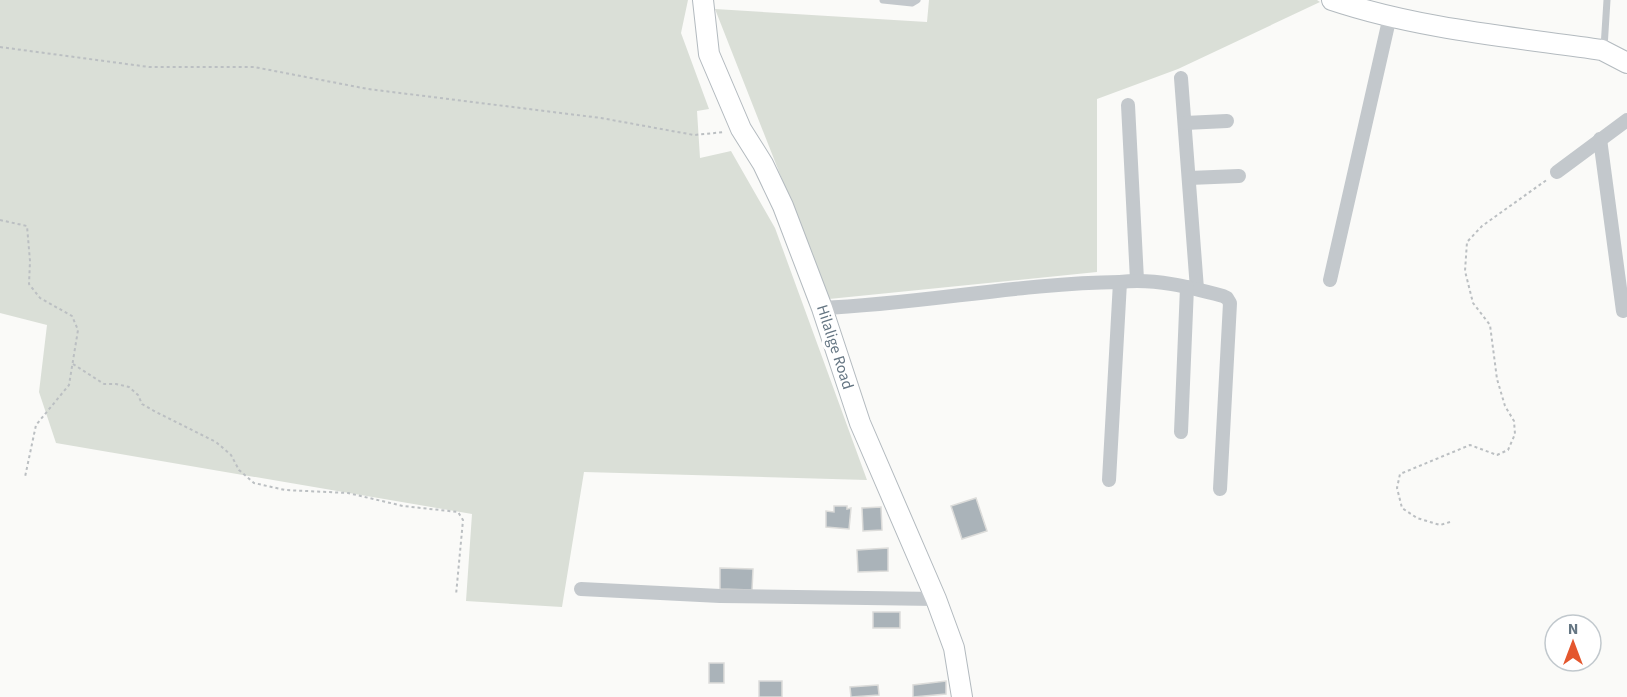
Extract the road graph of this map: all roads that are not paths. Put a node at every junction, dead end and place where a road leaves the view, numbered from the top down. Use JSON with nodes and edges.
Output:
{"nodes":[{"id":1,"x":703,"y":0,"type":"edge"},
{"id":2,"x":884,"y":0,"type":"edge"},
{"id":3,"x":917,"y":0,"type":"edge"},
{"id":4,"x":1332,"y":0,"type":"edge"},
{"id":5,"x":1607,"y":0,"type":"edge"},
{"id":6,"x":1390,"y":16,"type":"junction"},
{"id":7,"x":1603,"y":51,"type":"junction"},
{"id":8,"x":1627,"y":63,"type":"edge"},
{"id":9,"x":1181,"y":78,"type":"dead end"},
{"id":10,"x":1128,"y":105,"type":"dead end"},
{"id":11,"x":1627,"y":120,"type":"edge"},
{"id":12,"x":1227,"y":121,"type":"dead end"},
{"id":13,"x":1185,"y":123,"type":"junction"},
{"id":14,"x":1600,"y":139,"type":"junction"},
{"id":15,"x":1557,"y":172,"type":"road end"},
{"id":16,"x":1239,"y":176,"type":"dead end"},
{"id":17,"x":1189,"y":178,"type":"junction"},
{"id":18,"x":1137,"y":280,"type":"junction"},
{"id":19,"x":1330,"y":280,"type":"dead end"},
{"id":20,"x":1120,"y":282,"type":"junction"},
{"id":21,"x":1192,"y":288,"type":"junction"},
{"id":22,"x":822,"y":308,"type":"junction"},
{"id":23,"x":1623,"y":310,"type":"dead end"},
{"id":24,"x":1181,"y":432,"type":"dead end"},
{"id":25,"x":1109,"y":480,"type":"dead end"},
{"id":26,"x":1220,"y":489,"type":"dead end"},
{"id":27,"x":581,"y":589,"type":"dead end"},
{"id":28,"x":936,"y":599,"type":"junction"},
{"id":29,"x":962,"y":697,"type":"edge"}],
"edges":[{"from":1,"to":22,"type":"street","name":"Hilalige Road"},
{"from":2,"to":3,"type":"lane"},
{"from":4,"to":6,"type":"street"},
{"from":5,"to":7,"type":"lane"},
{"from":6,"to":7,"type":"street"},
{"from":6,"to":19,"type":"street"},
{"from":7,"to":8,"type":"street"},
{"from":9,"to":13,"type":"street"},
{"from":10,"to":18,"type":"street"},
{"from":11,"to":14,"type":"street"},
{"from":12,"to":13,"type":"street"},
{"from":13,"to":17,"type":"street"},
{"from":14,"to":15,"type":"street"},
{"from":14,"to":23,"type":"street"},
{"from":16,"to":17,"type":"street"},
{"from":17,"to":21,"type":"street"},
{"from":18,"to":20,"type":"street"},
{"from":18,"to":21,"type":"street"},
{"from":20,"to":22,"type":"street"},
{"from":20,"to":25,"type":"street"},
{"from":21,"to":24,"type":"street"},
{"from":21,"to":26,"type":"street"},
{"from":22,"to":28,"type":"street","name":"Hilalige Road"},
{"from":27,"to":28,"type":"street"},
{"from":28,"to":29,"type":"street","name":"Hilalige Road"}]}
